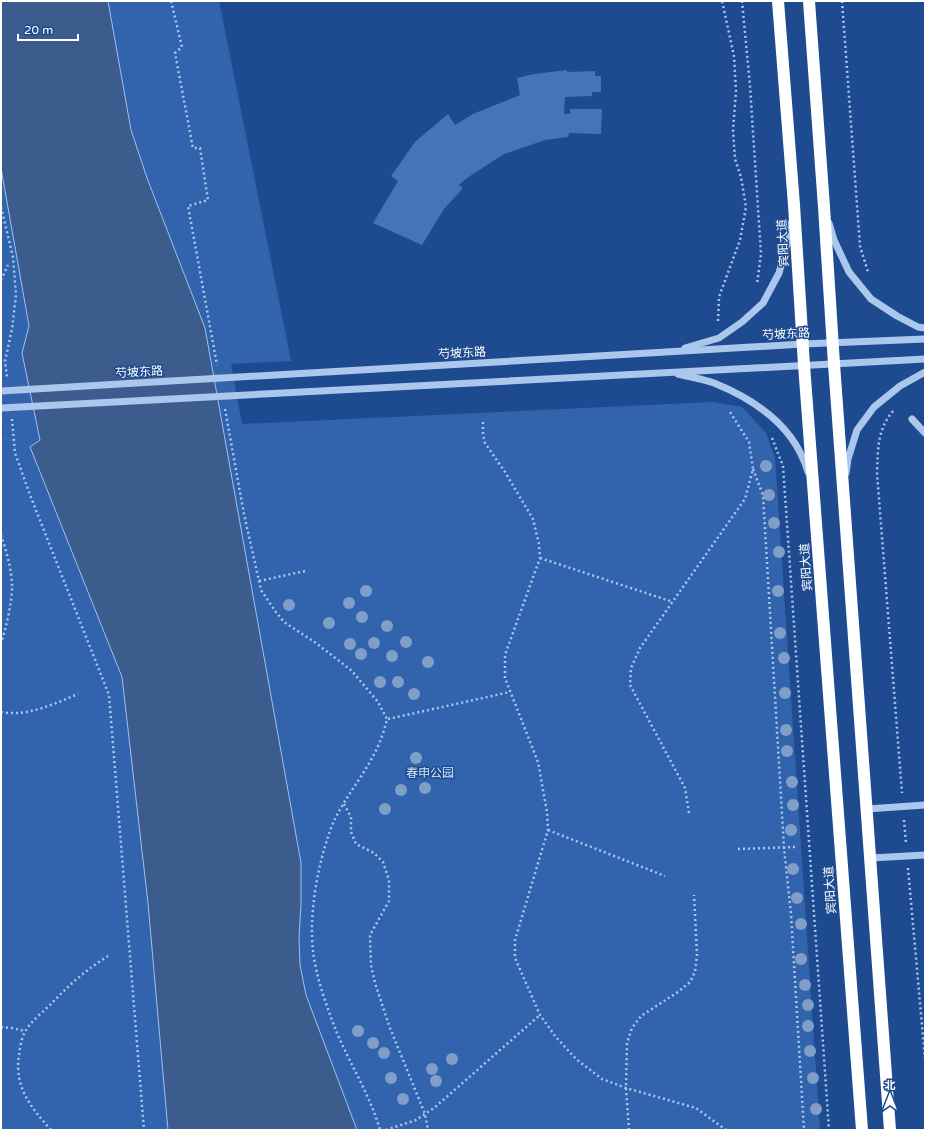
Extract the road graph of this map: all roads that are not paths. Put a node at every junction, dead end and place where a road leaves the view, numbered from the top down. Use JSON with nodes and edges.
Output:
{"nodes":[{"id":1,"x":778,"y":1,"type":"edge"},
{"id":2,"x":809,"y":1,"type":"edge"},
{"id":3,"x":794,"y":205,"type":"junction"},
{"id":4,"x":824,"y":207,"type":"junction"},
{"id":5,"x":925,"y":328,"type":"edge"},
{"id":6,"x":925,"y":339,"type":"edge"},
{"id":7,"x":833,"y":343,"type":"junction"},
{"id":8,"x":803,"y":344,"type":"junction"},
{"id":9,"x":670,"y":352,"type":"junction"},
{"id":10,"x":925,"y":359,"type":"edge"},
{"id":11,"x":834,"y":364,"type":"junction"},
{"id":12,"x":804,"y":365,"type":"junction"},
{"id":13,"x":670,"y":372,"type":"junction"},
{"id":14,"x":925,"y":372,"type":"edge"},
{"id":15,"x":1,"y":390,"type":"edge"},
{"id":16,"x":1,"y":408,"type":"edge"},
{"id":17,"x":912,"y":418,"type":"dead end"},
{"id":18,"x":925,"y":433,"type":"edge"},
{"id":19,"x":844,"y":489,"type":"junction"},
{"id":20,"x":814,"y":495,"type":"junction"},
{"id":21,"x":925,"y":805,"type":"edge"},
{"id":22,"x":867,"y":809,"type":"junction"},
{"id":23,"x":925,"y":855,"type":"edge"},
{"id":24,"x":871,"y":858,"type":"junction"},
{"id":25,"x":862,"y":1130,"type":"edge"},
{"id":26,"x":890,"y":1130,"type":"edge"}],
"edges":[{"from":1,"to":3,"type":"highway","name":"宾阳大道"},
{"from":2,"to":4,"type":"highway"},
{"from":3,"to":8,"type":"highway","name":"宾阳大道"},
{"from":3,"to":9,"type":"street"},
{"from":4,"to":5,"type":"street"},
{"from":4,"to":7,"type":"highway"},
{"from":6,"to":7,"type":"street","name":"芍坡东路"},
{"from":7,"to":8,"type":"street","name":"芍坡东路"},
{"from":7,"to":11,"type":"highway"},
{"from":8,"to":9,"type":"street","name":"芍坡东路"},
{"from":8,"to":12,"type":"highway","name":"宾阳大道"},
{"from":9,"to":15,"type":"street","name":"芍坡东路"},
{"from":10,"to":11,"type":"street"},
{"from":11,"to":12,"type":"street"},
{"from":11,"to":19,"type":"highway"},
{"from":12,"to":13,"type":"street"},
{"from":12,"to":20,"type":"highway","name":"宾阳大道"},
{"from":13,"to":16,"type":"street"},
{"from":13,"to":20,"type":"street"},
{"from":14,"to":19,"type":"street"},
{"from":17,"to":18,"type":"street"},
{"from":19,"to":22,"type":"highway"},
{"from":20,"to":25,"type":"highway","name":"宾阳大道"},
{"from":21,"to":22,"type":"street"},
{"from":22,"to":24,"type":"highway"},
{"from":23,"to":24,"type":"street"},
{"from":24,"to":26,"type":"highway"}]}
